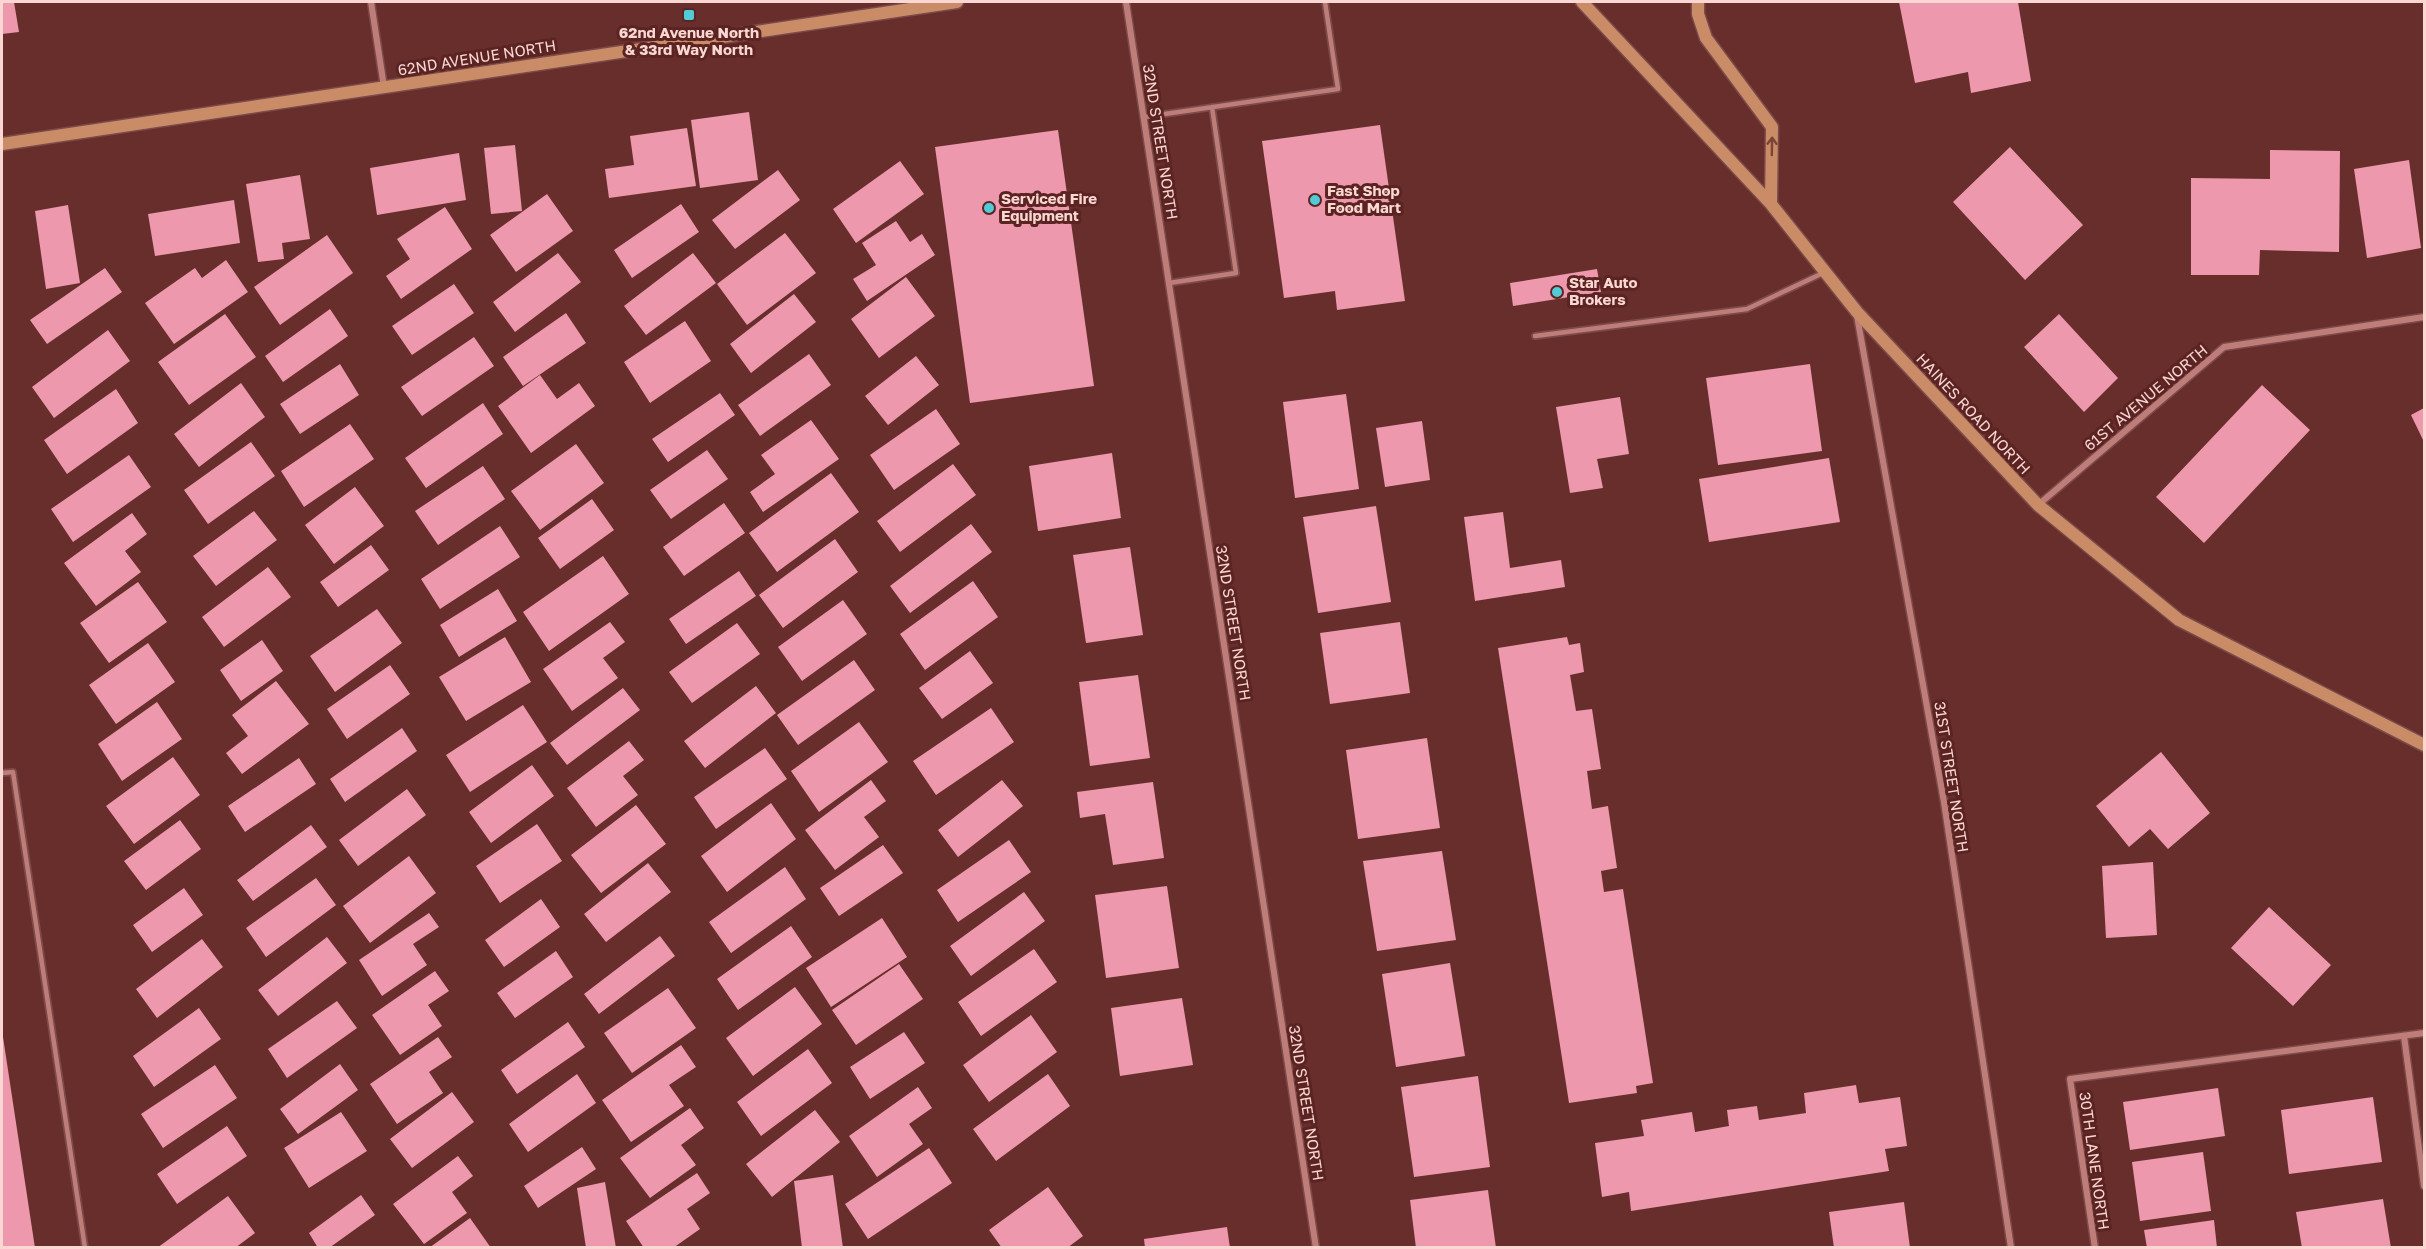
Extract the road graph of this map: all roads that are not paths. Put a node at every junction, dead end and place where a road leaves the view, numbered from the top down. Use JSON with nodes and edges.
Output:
{"nodes":[{"id":1,"x":372,"y":2,"type":"edge"},
{"id":2,"x":957,"y":2,"type":"edge"},
{"id":3,"x":1126,"y":2,"type":"edge"},
{"id":4,"x":1325,"y":2,"type":"edge"},
{"id":5,"x":1582,"y":2,"type":"edge"},
{"id":6,"x":1698,"y":2,"type":"edge"},
{"id":7,"x":384,"y":87,"type":"junction"},
{"id":8,"x":1212,"y":107,"type":"junction"},
{"id":9,"x":1144,"y":117,"type":"junction"},
{"id":10,"x":2,"y":144,"type":"edge"},
{"id":11,"x":1771,"y":204,"type":"junction"},
{"id":12,"x":1823,"y":273,"type":"junction"},
{"id":13,"x":1169,"y":283,"type":"junction"},
{"id":14,"x":1857,"y":312,"type":"junction"},
{"id":15,"x":2424,"y":317,"type":"edge"},
{"id":16,"x":1535,"y":336,"type":"dead end"},
{"id":17,"x":2038,"y":505,"type":"junction"},
{"id":18,"x":2424,"y":745,"type":"edge"},
{"id":19,"x":2,"y":773,"type":"edge"},
{"id":20,"x":2424,"y":1034,"type":"edge"},
{"id":21,"x":2404,"y":1036,"type":"junction"},
{"id":22,"x":2424,"y":1186,"type":"edge"},
{"id":23,"x":85,"y":1248,"type":"edge"},
{"id":24,"x":1316,"y":1248,"type":"edge"},
{"id":25,"x":2011,"y":1248,"type":"edge"},
{"id":26,"x":2095,"y":1248,"type":"edge"}],
"edges":[{"from":1,"to":7,"type":"street"},
{"from":2,"to":7,"type":"street","name":"62ND AVENUE NORTH"},
{"from":3,"to":9,"type":"street","name":"32ND STREET NORTH"},
{"from":4,"to":8,"type":"lane"},
{"from":5,"to":11,"type":"street","name":"HAINES ROAD NORTH"},
{"from":11,"to":6,"type":"street","one_way":true},
{"from":7,"to":10,"type":"street","name":"62ND AVENUE NORTH"},
{"from":8,"to":9,"type":"lane"},
{"from":8,"to":13,"type":"lane"},
{"from":9,"to":13,"type":"street","name":"32ND STREET NORTH"},
{"from":11,"to":12,"type":"street","name":"HAINES ROAD NORTH"},
{"from":12,"to":14,"type":"street","name":"HAINES ROAD NORTH"},
{"from":12,"to":16,"type":"lane"},
{"from":13,"to":24,"type":"street","name":"32ND STREET NORTH"},
{"from":14,"to":17,"type":"street","name":"HAINES ROAD NORTH"},
{"from":14,"to":25,"type":"street","name":"31ST STREET NORTH"},
{"from":15,"to":17,"type":"street","name":"61ST AVENUE NORTH"},
{"from":17,"to":18,"type":"street","name":"HAINES ROAD NORTH"},
{"from":19,"to":23,"type":"lane"},
{"from":20,"to":21,"type":"street"},
{"from":21,"to":22,"type":"street"},
{"from":21,"to":26,"type":"street","name":"30TH LANE NORTH"}]}
